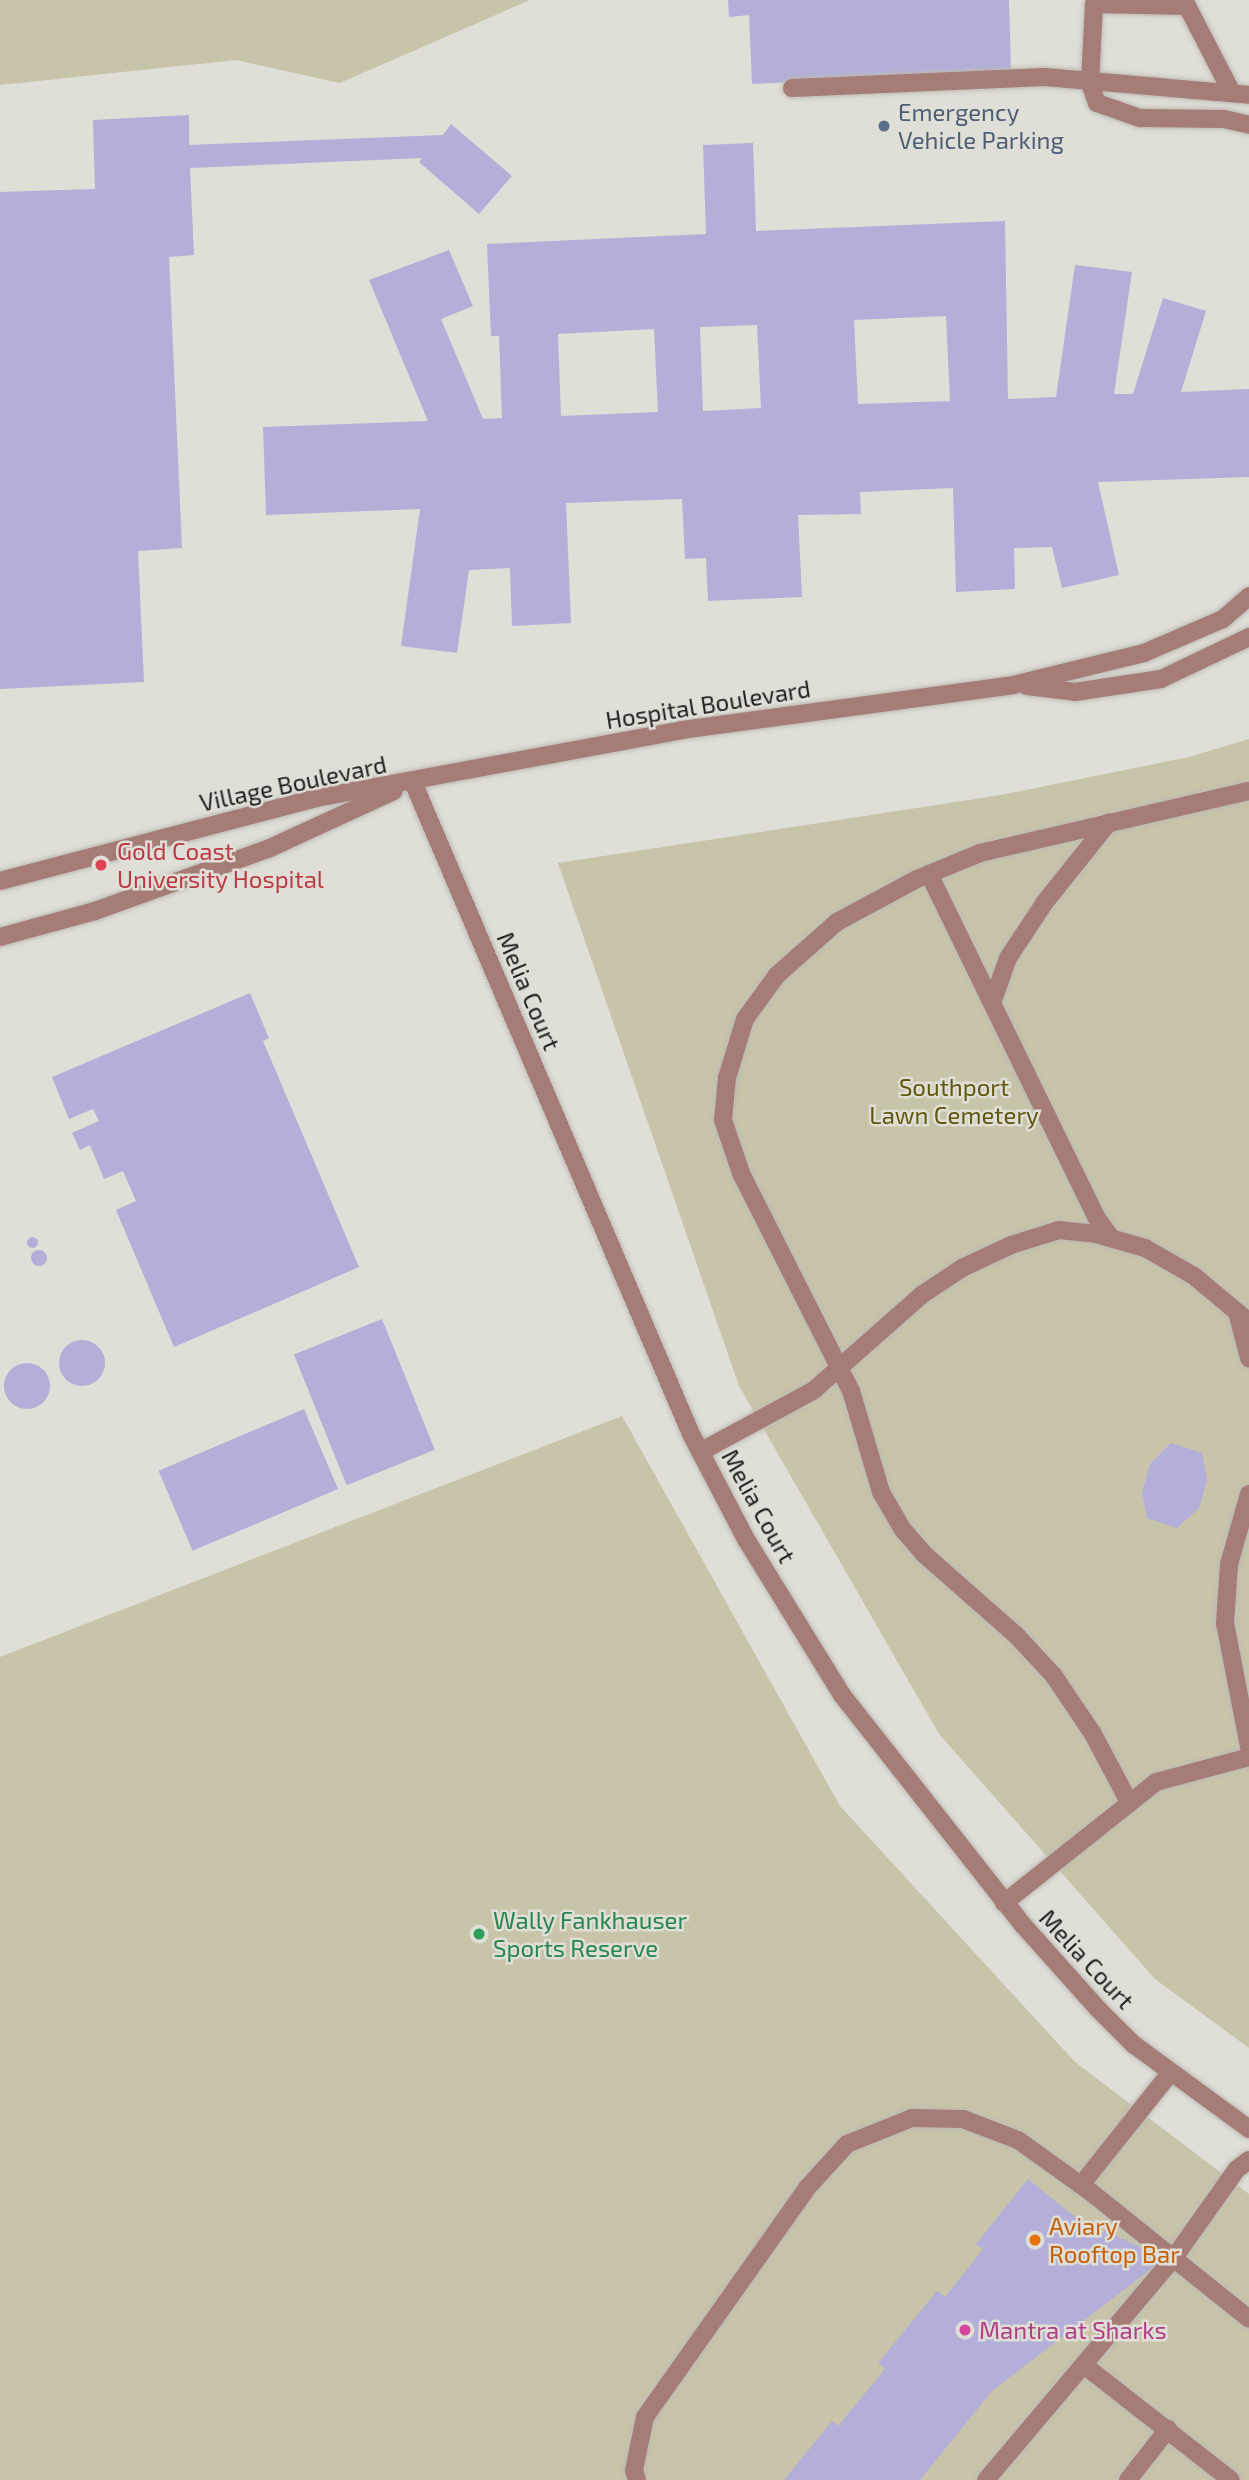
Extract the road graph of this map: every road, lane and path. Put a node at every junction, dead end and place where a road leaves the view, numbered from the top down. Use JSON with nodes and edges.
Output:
{"nodes":[{"id":1,"x":1090,"y":83,"type":"junction"},
{"id":2,"x":792,"y":88,"type":"dead end"},
{"id":3,"x":1240,"y":94,"type":"edge"},
{"id":4,"x":1249,"y":125,"type":"edge"},
{"id":5,"x":1249,"y":596,"type":"edge"},
{"id":6,"x":1249,"y":637,"type":"edge"},
{"id":7,"x":1013,"y":685,"type":"junction"},
{"id":8,"x":413,"y":782,"type":"junction"},
{"id":9,"x":1249,"y":791,"type":"edge"},
{"id":10,"x":1109,"y":822,"type":"junction"},
{"id":11,"x":929,"y":874,"type":"junction"},
{"id":12,"x":0,"y":881,"type":"edge"},
{"id":13,"x":0,"y":937,"type":"edge"},
{"id":14,"x":992,"y":1003,"type":"junction"},
{"id":15,"x":1111,"y":1238,"type":"junction"},
{"id":16,"x":1243,"y":1317,"type":"edge"},
{"id":17,"x":1249,"y":1358,"type":"edge"},
{"id":18,"x":841,"y":1369,"type":"junction"},
{"id":19,"x":700,"y":1452,"type":"junction"},
{"id":20,"x":1249,"y":1493,"type":"edge"},
{"id":21,"x":1249,"y":1747,"type":"edge"},
{"id":22,"x":1249,"y":1758,"type":"edge"},
{"id":23,"x":1129,"y":1802,"type":"junction"},
{"id":24,"x":1004,"y":1903,"type":"junction"},
{"id":25,"x":1171,"y":2072,"type":"junction"},
{"id":26,"x":1249,"y":2129,"type":"edge"},
{"id":27,"x":1249,"y":2160,"type":"edge"},
{"id":28,"x":1081,"y":2185,"type":"junction"},
{"id":29,"x":1173,"y":2259,"type":"junction"},
{"id":30,"x":1249,"y":2319,"type":"edge"},
{"id":31,"x":1085,"y":2366,"type":"junction"},
{"id":32,"x":1168,"y":2429,"type":"junction"},
{"id":33,"x":637,"y":2480,"type":"edge"},
{"id":34,"x":986,"y":2480,"type":"edge"},
{"id":35,"x":1128,"y":2480,"type":"edge"},
{"id":36,"x":1231,"y":2480,"type":"edge"}],
"edges":[{"from":1,"to":2,"type":"street"},
{"from":1,"to":3,"type":"street"},
{"from":1,"to":3,"type":"street"},
{"from":1,"to":4,"type":"street"},
{"from":5,"to":7,"type":"street","name":"Hospital Boulevard"},
{"from":6,"to":7,"type":"street","name":"Hospital Boulevard"},
{"from":7,"to":8,"type":"street","name":"Hospital Boulevard"},
{"from":8,"to":12,"type":"street","name":"Village Boulevard"},
{"from":8,"to":13,"type":"street","name":"Village Boulevard"},
{"from":8,"to":19,"type":"street","name":"Melia Court"},
{"from":9,"to":10,"type":"street"},
{"from":10,"to":11,"type":"street"},
{"from":10,"to":14,"type":"street"},
{"from":11,"to":14,"type":"street"},
{"from":11,"to":18,"type":"street"},
{"from":14,"to":15,"type":"street"},
{"from":15,"to":16,"type":"street"},
{"from":15,"to":18,"type":"street"},
{"from":16,"to":17,"type":"street"},
{"from":18,"to":19,"type":"street"},
{"from":18,"to":23,"type":"street"},
{"from":19,"to":24,"type":"street","name":"Melia Court"},
{"from":20,"to":21,"type":"street"},
{"from":22,"to":23,"type":"street"},
{"from":23,"to":24,"type":"street"},
{"from":24,"to":25,"type":"street","name":"Melia Court"},
{"from":25,"to":26,"type":"street","name":"Melia Court"},
{"from":25,"to":28,"type":"street"},
{"from":27,"to":29,"type":"street"},
{"from":28,"to":29,"type":"street"},
{"from":28,"to":33,"type":"street"},
{"from":29,"to":30,"type":"street"},
{"from":29,"to":31,"type":"street"},
{"from":31,"to":32,"type":"street"},
{"from":31,"to":34,"type":"street"},
{"from":32,"to":35,"type":"street"},
{"from":32,"to":36,"type":"street"}]}
